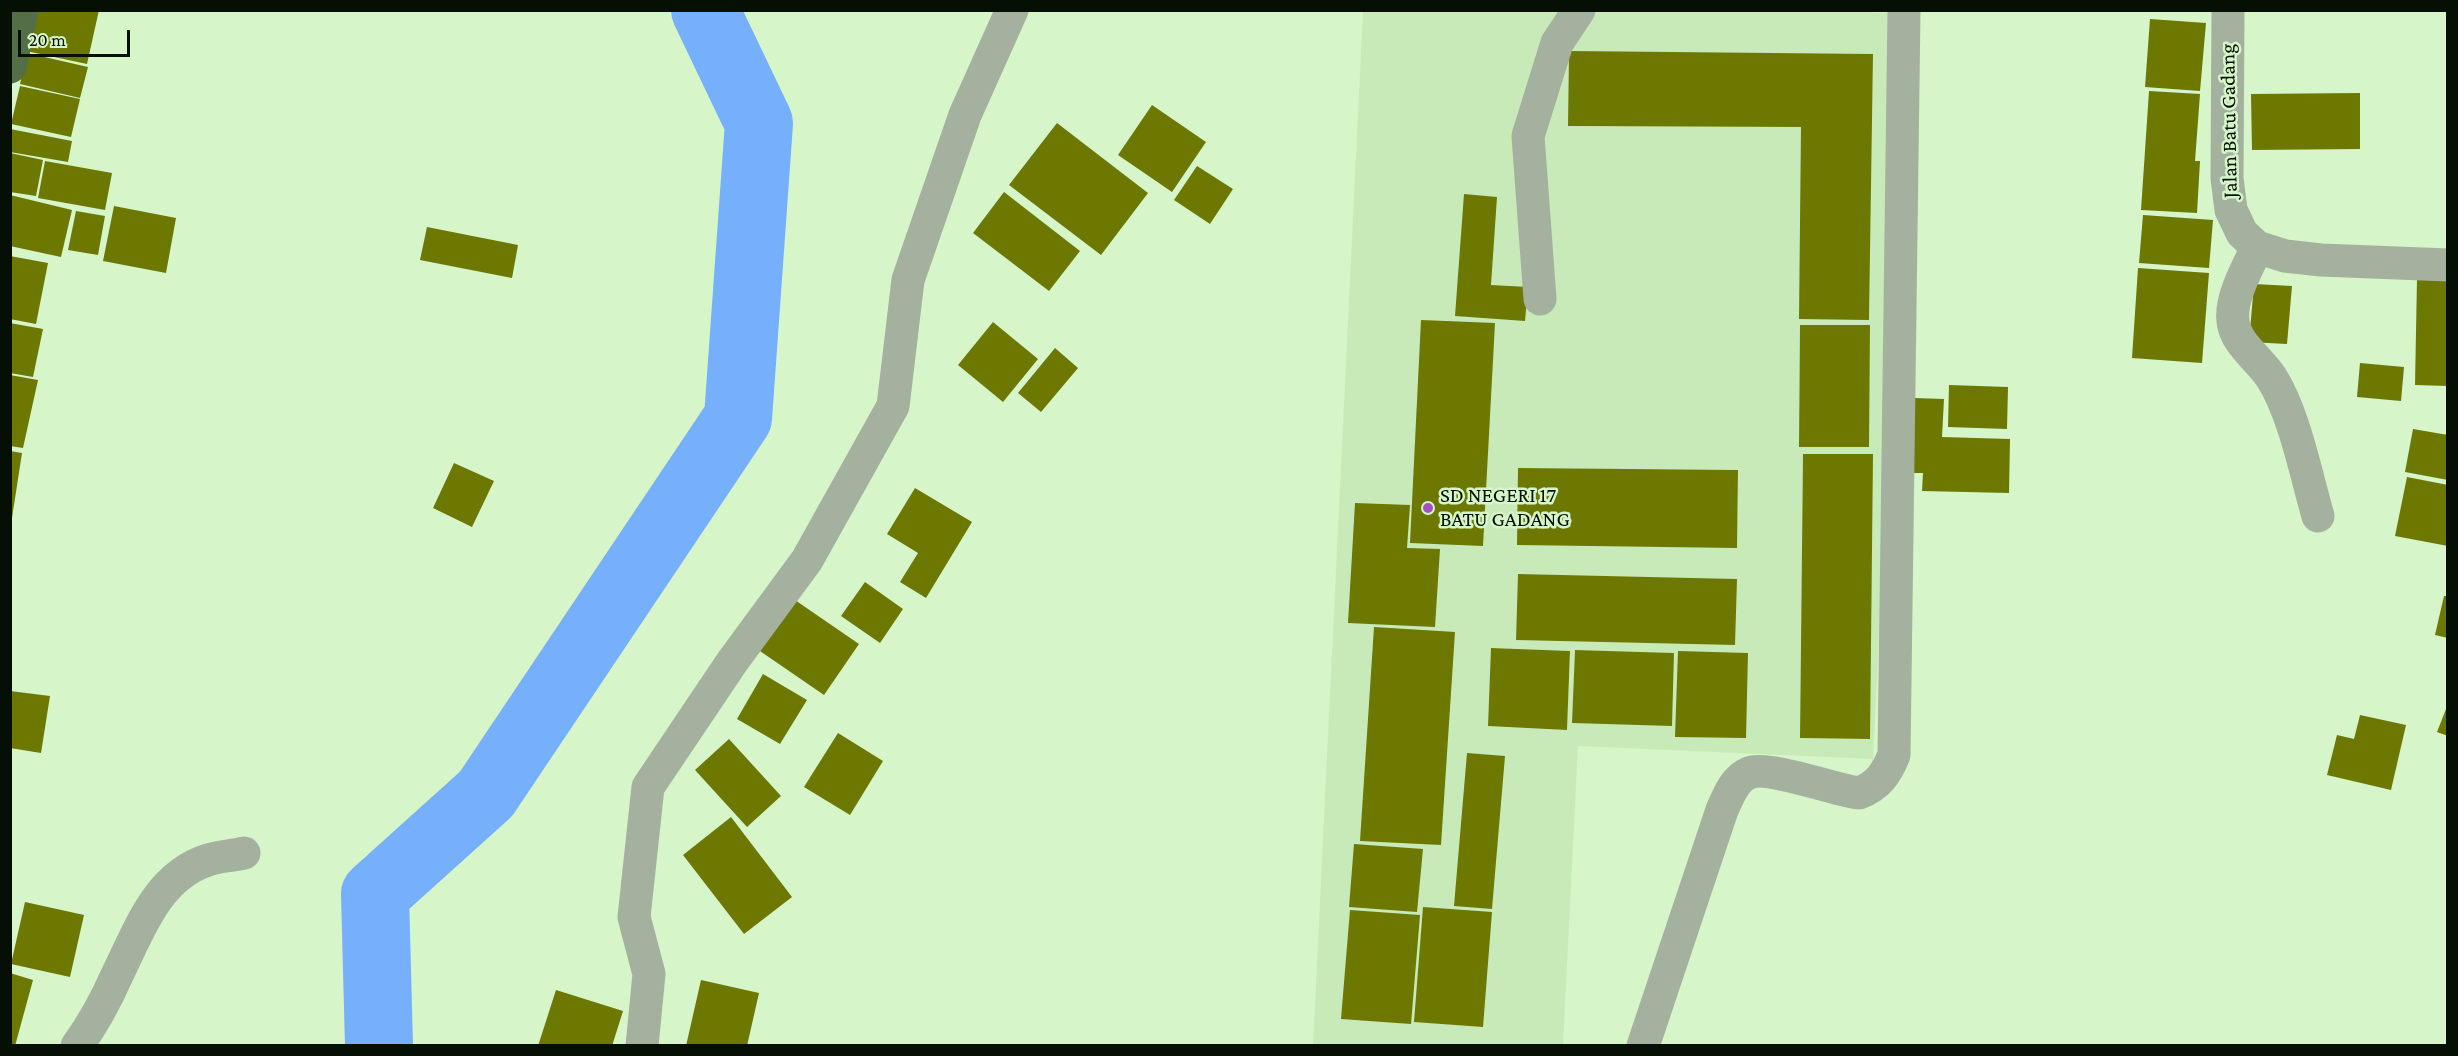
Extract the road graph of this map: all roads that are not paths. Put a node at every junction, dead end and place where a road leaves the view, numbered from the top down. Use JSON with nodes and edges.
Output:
{"nodes":[{"id":1,"x":22,"y":10,"type":"edge"},
{"id":2,"x":1012,"y":10,"type":"edge"},
{"id":3,"x":1579,"y":10,"type":"edge"},
{"id":4,"x":1904,"y":10,"type":"edge"},
{"id":5,"x":2228,"y":10,"type":"edge"},
{"id":6,"x":10,"y":67,"type":"edge"},
{"id":7,"x":2257,"y":247,"type":"junction"},
{"id":8,"x":2448,"y":265,"type":"edge"},
{"id":9,"x":1540,"y":299,"type":"dead end"},
{"id":10,"x":2318,"y":516,"type":"dead end"},
{"id":11,"x":244,"y":854,"type":"dead end"},
{"id":12,"x":77,"y":1046,"type":"edge"},
{"id":13,"x":642,"y":1046,"type":"edge"},
{"id":14,"x":1643,"y":1046,"type":"edge"}],
"edges":[{"from":1,"to":6,"type":"highway"},
{"from":2,"to":13,"type":"street"},
{"from":3,"to":9,"type":"street"},
{"from":4,"to":14,"type":"street"},
{"from":5,"to":7,"type":"street","name":"Jalan Batu Gadang"},
{"from":7,"to":8,"type":"street"},
{"from":7,"to":10,"type":"street"},
{"from":11,"to":12,"type":"street"}]}
